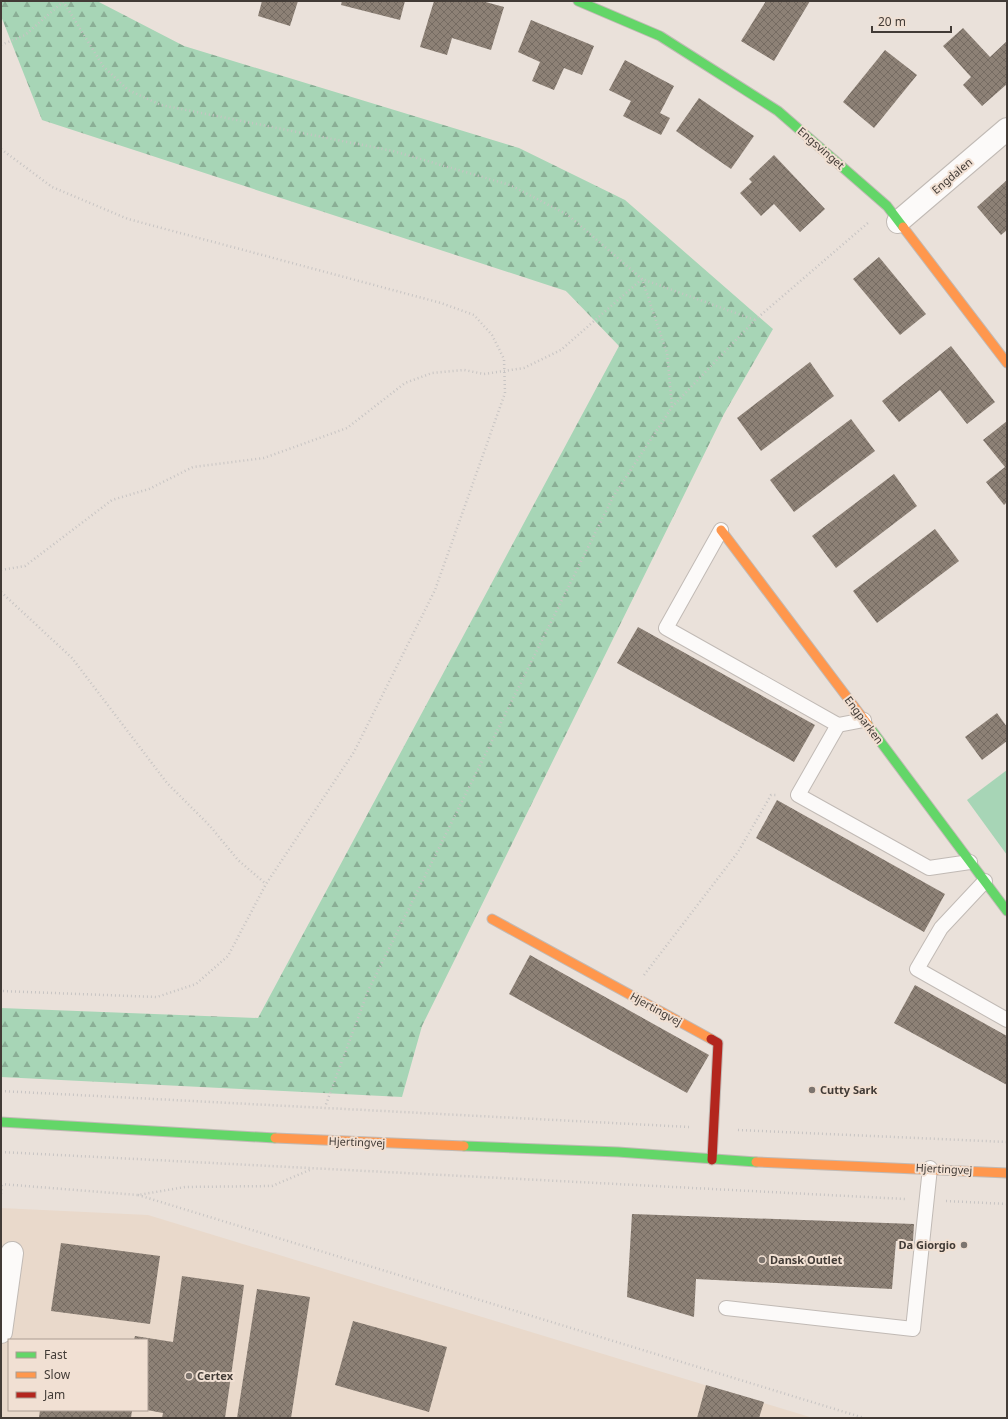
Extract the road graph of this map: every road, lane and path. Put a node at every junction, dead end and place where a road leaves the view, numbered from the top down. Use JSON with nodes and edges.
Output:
{"nodes":[{"id":1,"x":63,"y":1,"type":"edge"},
{"id":2,"x":578,"y":1,"type":"edge"},
{"id":3,"x":1,"y":45,"type":"edge"},
{"id":4,"x":1007,"y":129,"type":"edge"},
{"id":5,"x":1,"y":149,"type":"edge"},
{"id":6,"x":892,"y":214,"type":"junction"},
{"id":7,"x":642,"y":279,"type":"junction"},
{"id":8,"x":755,"y":320,"type":"junction"},
{"id":9,"x":1007,"y":363,"type":"edge"},
{"id":10,"x":504,"y":370,"type":"junction"},
{"id":11,"x":672,"y":407,"type":"junction"},
{"id":12,"x":721,"y":530,"type":"joint"},
{"id":13,"x":1,"y":570,"type":"edge"},
{"id":14,"x":1,"y":592,"type":"edge"},
{"id":15,"x":864,"y":720,"type":"junction"},
{"id":16,"x":838,"y":725,"type":"junction"},
{"id":17,"x":798,"y":795,"type":"junction"},
{"id":18,"x":970,"y":862,"type":"junction"},
{"id":19,"x":985,"y":881,"type":"junction"},
{"id":20,"x":266,"y":884,"type":"junction"},
{"id":21,"x":1007,"y":911,"type":"edge"},
{"id":22,"x":492,"y":919,"type":"dead end"},
{"id":23,"x":1,"y":990,"type":"edge"},
{"id":24,"x":630,"y":994,"type":"junction"},
{"id":25,"x":1007,"y":1020,"type":"edge"},
{"id":26,"x":1,"y":1091,"type":"edge"},
{"id":27,"x":325,"y":1107,"type":"junction"},
{"id":28,"x":1,"y":1122,"type":"edge"},
{"id":29,"x":714,"y":1129,"type":"junction"},
{"id":30,"x":1007,"y":1142,"type":"edge"},
{"id":31,"x":1,"y":1152,"type":"edge"},
{"id":32,"x":712,"y":1160,"type":"junction"},
{"id":33,"x":930,"y":1168,"type":"junction"},
{"id":34,"x":312,"y":1169,"type":"junction"},
{"id":35,"x":1007,"y":1173,"type":"edge"},
{"id":36,"x":1,"y":1184,"type":"edge"},
{"id":37,"x":1,"y":1194,"type":"edge"},
{"id":38,"x":138,"y":1195,"type":"junction"},
{"id":39,"x":927,"y":1200,"type":"junction"},
{"id":40,"x":1007,"y":1204,"type":"edge"},
{"id":41,"x":12,"y":1253,"type":"dead end"},
{"id":42,"x":726,"y":1308,"type":"dead end"},
{"id":43,"x":1,"y":1329,"type":"edge"},
{"id":44,"x":864,"y":1418,"type":"edge"}],
"edges":[{"from":1,"to":3,"type":"path"},
{"from":1,"to":7,"type":"path"},
{"from":2,"to":6,"type":"street","name":"Engsvinget"},
{"from":4,"to":6,"type":"street","name":"Engdalen"},
{"from":5,"to":10,"type":"path"},
{"from":6,"to":8,"type":"path"},
{"from":6,"to":9,"type":"street","name":"Engsvinget"},
{"from":7,"to":8,"type":"path"},
{"from":7,"to":10,"type":"path"},
{"from":7,"to":11,"type":"path"},
{"from":8,"to":11,"type":"path"},
{"from":10,"to":13,"type":"path"},
{"from":10,"to":20,"type":"path"},
{"from":11,"to":27,"type":"path"},
{"from":12,"to":15,"type":"street","name":"Engparken"},
{"from":12,"to":16,"type":"lane"},
{"from":14,"to":20,"type":"path"},
{"from":15,"to":16,"type":"lane"},
{"from":15,"to":18,"type":"street","name":"Engparken"},
{"from":16,"to":17,"type":"lane"},
{"from":17,"to":18,"type":"lane"},
{"from":17,"to":24,"type":"path"},
{"from":18,"to":19,"type":"street","name":"Engparken"},
{"from":19,"to":21,"type":"street","name":"Engparken"},
{"from":19,"to":25,"type":"lane"},
{"from":20,"to":23,"type":"path"},
{"from":22,"to":24,"type":"street","name":"Hjertingvej"},
{"from":24,"to":29,"type":"street","name":"Hjertingvej"},
{"from":26,"to":27,"type":"path"},
{"from":27,"to":29,"type":"path"},
{"from":28,"to":32,"type":"street","name":"Hjertingvej"},
{"from":29,"to":30,"type":"path"},
{"from":29,"to":32,"type":"street","name":"Hjertingvej"},
{"from":31,"to":34,"type":"path"},
{"from":32,"to":33,"type":"street","name":"Hjertingvej"},
{"from":33,"to":35,"type":"street","name":"Hjertingvej"},
{"from":33,"to":39,"type":"lane"},
{"from":34,"to":38,"type":"path"},
{"from":34,"to":39,"type":"path"},
{"from":36,"to":37,"type":"path"},
{"from":36,"to":38,"type":"path"},
{"from":38,"to":44,"type":"path"},
{"from":39,"to":40,"type":"path"},
{"from":39,"to":42,"type":"lane"},
{"from":41,"to":43,"type":"street"}]}
